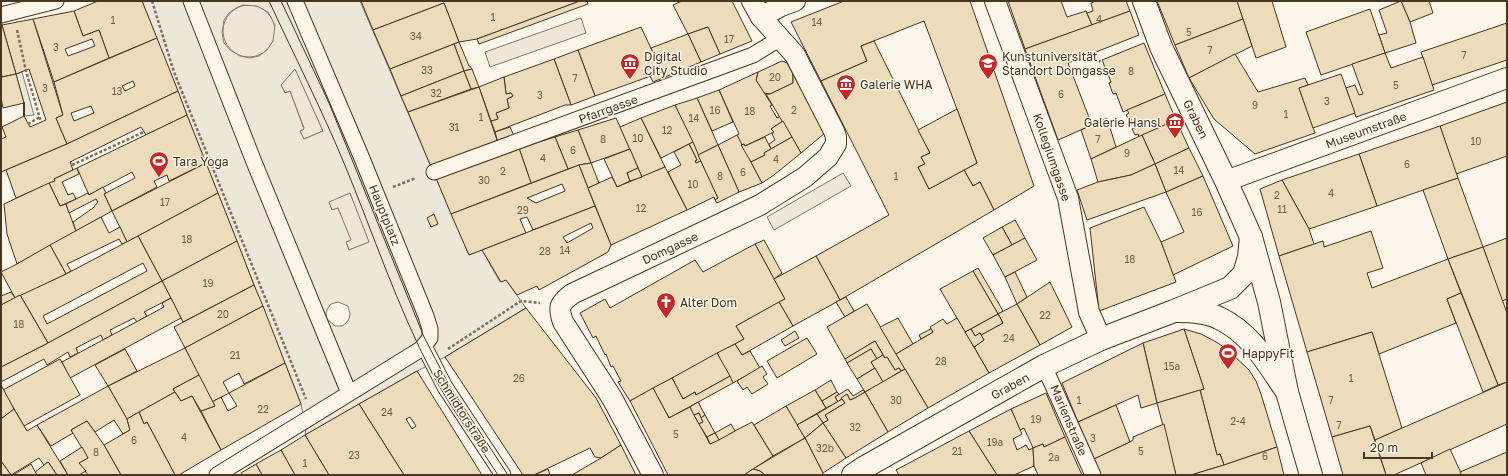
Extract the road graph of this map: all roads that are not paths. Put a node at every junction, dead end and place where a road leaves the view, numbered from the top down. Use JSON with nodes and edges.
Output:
{"nodes":[{"id":1,"x":56,"y":1,"type":"edge"},
{"id":2,"x":191,"y":1,"type":"edge"},
{"id":3,"x":295,"y":1,"type":"edge"},
{"id":4,"x":795,"y":1,"type":"edge"},
{"id":5,"x":995,"y":1,"type":"edge"},
{"id":6,"x":1144,"y":1,"type":"edge"},
{"id":7,"x":756,"y":9,"type":"edge"},
{"id":8,"x":1,"y":15,"type":"edge"},
{"id":9,"x":780,"y":39,"type":"junction"},
{"id":10,"x":1507,"y":78,"type":"edge"},
{"id":11,"x":434,"y":172,"type":"road end"},
{"id":12,"x":1226,"y":181,"type":"junction"},
{"id":13,"x":1251,"y":237,"type":"junction"},
{"id":14,"x":1174,"y":311,"type":"junction"},
{"id":15,"x":1101,"y":339,"type":"junction"},
{"id":16,"x":427,"y":342,"type":"junction"},
{"id":17,"x":1044,"y":366,"type":"junction"},
{"id":18,"x":1287,"y":392,"type":"junction"},
{"id":19,"x":349,"y":394,"type":"junction"},
{"id":20,"x":217,"y":475,"type":"edge"},
{"id":21,"x":502,"y":475,"type":"edge"},
{"id":22,"x":653,"y":475,"type":"edge"},
{"id":23,"x":853,"y":475,"type":"edge"},
{"id":24,"x":1093,"y":475,"type":"edge"},
{"id":25,"x":1311,"y":475,"type":"edge"}],
"edges":[{"from":1,"to":8,"type":"street"},
{"from":2,"to":19,"type":"street"},
{"from":3,"to":16,"type":"street","name":"Hauptplatz"},
{"from":4,"to":7,"type":"street"},
{"from":5,"to":15,"type":"street","name":"Kollegiumgasse"},
{"from":6,"to":12,"type":"street","name":"Graben"},
{"from":7,"to":9,"type":"street"},
{"from":9,"to":11,"type":"street","name":"Pfarrgasse"},
{"from":9,"to":22,"type":"street","name":"Domgasse"},
{"from":10,"to":12,"type":"street","name":"Museumstraße"},
{"from":12,"to":13,"type":"street","name":"Graben"},
{"from":13,"to":14,"type":"street","name":"Graben"},
{"from":13,"to":18,"type":"street","name":"Graben"},
{"from":14,"to":15,"type":"street","name":"Graben"},
{"from":14,"to":18,"type":"street","name":"Graben"},
{"from":15,"to":17,"type":"street","name":"Graben"},
{"from":16,"to":19,"type":"street"},
{"from":16,"to":21,"type":"street","name":"Schmidtorstraße"},
{"from":17,"to":23,"type":"street","name":"Graben"},
{"from":17,"to":24,"type":"street","name":"Marienstraße"},
{"from":18,"to":25,"type":"street"},
{"from":19,"to":20,"type":"street"}]}
